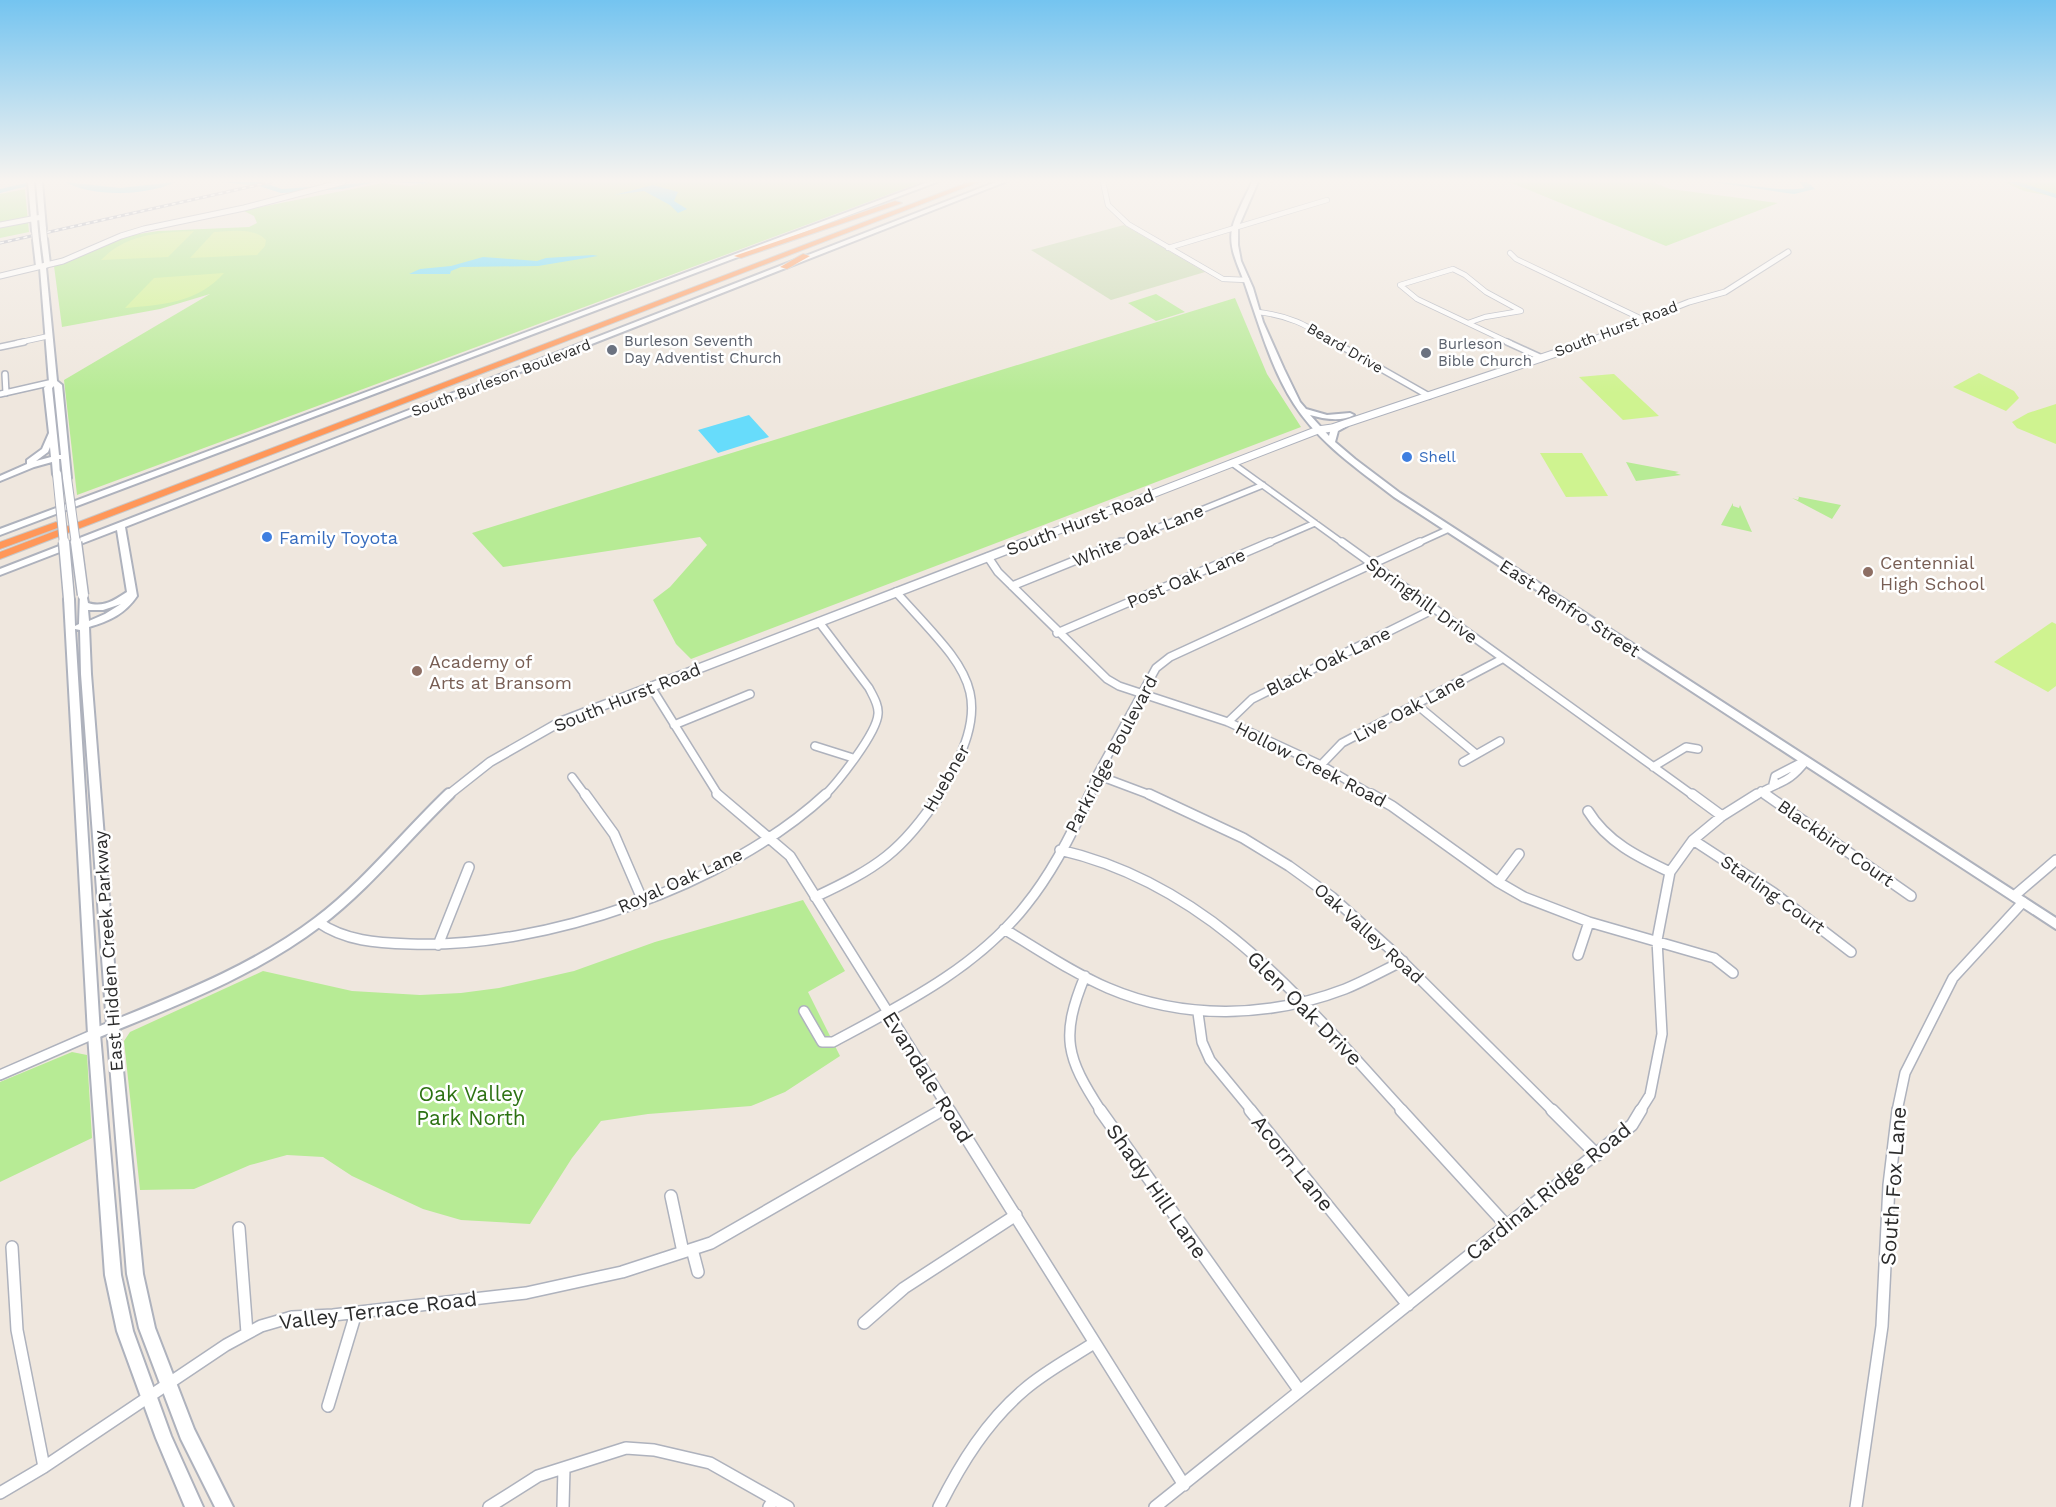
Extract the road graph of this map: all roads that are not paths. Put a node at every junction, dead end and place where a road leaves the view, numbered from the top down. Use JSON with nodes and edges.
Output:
{"nodes":[{"id":1,"x":37,"y":252,"type":"edge"},
{"id":2,"x":46,"y":252,"type":"edge"},
{"id":3,"x":86,"y":252,"type":"edge"},
{"id":4,"x":748,"y":252,"type":"edge"},
{"id":5,"x":750,"y":252,"type":"edge"},
{"id":6,"x":782,"y":252,"type":"edge"},
{"id":7,"x":786,"y":252,"type":"edge"},
{"id":8,"x":813,"y":252,"type":"edge"},
{"id":9,"x":822,"y":252,"type":"edge"},
{"id":10,"x":1176,"y":252,"type":"edge"},
{"id":11,"x":1237,"y":252,"type":"edge"},
{"id":12,"x":1788,"y":252,"type":"dead end"},
{"id":13,"x":1510,"y":253,"type":"dead end"},
{"id":14,"x":738,"y":256,"type":"junction"},
{"id":15,"x":43,"y":267,"type":"junction"},
{"id":16,"x":784,"y":267,"type":"junction"},
{"id":17,"x":0,"y":276,"type":"edge"},
{"id":18,"x":1247,"y":280,"type":"junction"},
{"id":19,"x":1258,"y":312,"type":"junction"},
{"id":20,"x":1646,"y":321,"type":"junction"},
{"id":21,"x":1468,"y":323,"type":"junction"},
{"id":22,"x":49,"y":336,"type":"junction"},
{"id":23,"x":0,"y":347,"type":"edge"},
{"id":24,"x":1542,"y":358,"type":"junction"},
{"id":25,"x":5,"y":374,"type":"dead end"},
{"id":26,"x":53,"y":382,"type":"junction"},
{"id":27,"x":3,"y":394,"type":"edge"},
{"id":28,"x":1429,"y":396,"type":"junction"},
{"id":29,"x":1402,"y":403,"type":"junction"},
{"id":30,"x":1302,"y":410,"type":"junction"},
{"id":31,"x":1350,"y":415,"type":"junction"},
{"id":32,"x":1344,"y":424,"type":"junction"},
{"id":33,"x":1318,"y":430,"type":"junction"},
{"id":34,"x":52,"y":432,"type":"junction"},
{"id":35,"x":1331,"y":443,"type":"junction"},
{"id":36,"x":65,"y":456,"type":"junction"},
{"id":37,"x":55,"y":458,"type":"junction"},
{"id":38,"x":1232,"y":463,"type":"junction"},
{"id":39,"x":57,"y":474,"type":"junction"},
{"id":40,"x":2,"y":478,"type":"edge"},
{"id":41,"x":1263,"y":485,"type":"junction"},
{"id":42,"x":1315,"y":523,"type":"junction"},
{"id":43,"x":120,"y":525,"type":"junction"},
{"id":44,"x":1449,"y":530,"type":"junction"},
{"id":45,"x":0,"y":532,"type":"edge"},
{"id":46,"x":0,"y":546,"type":"edge"},
{"id":47,"x":0,"y":556,"type":"edge"},
{"id":48,"x":988,"y":558,"type":"junction"},
{"id":49,"x":1372,"y":564,"type":"junction"},
{"id":50,"x":0,"y":572,"type":"edge"},
{"id":51,"x":1012,"y":586,"type":"junction"},
{"id":52,"x":896,"y":592,"type":"junction"},
{"id":53,"x":132,"y":594,"type":"junction"},
{"id":54,"x":84,"y":600,"type":"junction"},
{"id":55,"x":1434,"y":609,"type":"junction"},
{"id":56,"x":111,"y":615,"type":"junction"},
{"id":57,"x":85,"y":622,"type":"junction"},
{"id":58,"x":819,"y":622,"type":"junction"},
{"id":59,"x":70,"y":627,"type":"junction"},
{"id":60,"x":1058,"y":633,"type":"junction"},
{"id":61,"x":1502,"y":659,"type":"junction"},
{"id":62,"x":86,"y":674,"type":"junction"},
{"id":63,"x":651,"y":687,"type":"junction"},
{"id":64,"x":1140,"y":693,"type":"junction"},
{"id":65,"x":750,"y":694,"type":"dead end"},
{"id":66,"x":1417,"y":705,"type":"junction"},
{"id":67,"x":1228,"y":722,"type":"junction"},
{"id":68,"x":674,"y":725,"type":"junction"},
{"id":69,"x":1500,"y":741,"type":"dead end"},
{"id":70,"x":815,"y":746,"type":"dead end"},
{"id":71,"x":1698,"y":749,"type":"dead end"},
{"id":72,"x":1476,"y":754,"type":"junction"},
{"id":73,"x":854,"y":758,"type":"junction"},
{"id":74,"x":1806,"y":761,"type":"junction"},
{"id":75,"x":1463,"y":762,"type":"dead end"},
{"id":76,"x":1321,"y":765,"type":"junction"},
{"id":77,"x":1653,"y":767,"type":"junction"},
{"id":78,"x":1097,"y":775,"type":"junction"},
{"id":79,"x":572,"y":777,"type":"dead end"},
{"id":80,"x":1761,"y":791,"type":"junction"},
{"id":81,"x":1588,"y":811,"type":"dead end"},
{"id":82,"x":1722,"y":816,"type":"junction"},
{"id":83,"x":769,"y":838,"type":"junction"},
{"id":84,"x":1693,"y":840,"type":"junction"},
{"id":85,"x":1060,"y":850,"type":"junction"},
{"id":86,"x":1518,"y":854,"type":"dead end"},
{"id":87,"x":2056,"y":860,"type":"edge"},
{"id":88,"x":469,"y":867,"type":"dead end"},
{"id":89,"x":1670,"y":872,"type":"junction"},
{"id":90,"x":1498,"y":882,"type":"junction"},
{"id":91,"x":1911,"y":896,"type":"dead end"},
{"id":92,"x":815,"y":897,"type":"junction"},
{"id":93,"x":642,"y":899,"type":"junction"},
{"id":94,"x":2018,"y":899,"type":"junction"},
{"id":95,"x":318,"y":922,"type":"junction"},
{"id":96,"x":1589,"y":922,"type":"junction"},
{"id":97,"x":2056,"y":924,"type":"edge"},
{"id":98,"x":1005,"y":929,"type":"junction"},
{"id":99,"x":1657,"y":940,"type":"junction"},
{"id":100,"x":438,"y":945,"type":"junction"},
{"id":101,"x":1851,"y":952,"type":"dead end"},
{"id":102,"x":1578,"y":955,"type":"dead end"},
{"id":103,"x":1403,"y":961,"type":"junction"},
{"id":104,"x":1733,"y":973,"type":"dead end"},
{"id":105,"x":1085,"y":976,"type":"junction"},
{"id":106,"x":1304,"y":1002,"type":"junction"},
{"id":107,"x":804,"y":1011,"type":"dead end"},
{"id":108,"x":888,"y":1012,"type":"junction"},
{"id":109,"x":1198,"y":1013,"type":"junction"},
{"id":110,"x":113,"y":1026,"type":"junction"},
{"id":111,"x":94,"y":1034,"type":"junction"},
{"id":112,"x":0,"y":1075,"type":"edge"},
{"id":113,"x":947,"y":1107,"type":"junction"},
{"id":114,"x":1597,"y":1155,"type":"junction"},
{"id":115,"x":671,"y":1196,"type":"dead end"},
{"id":116,"x":1016,"y":1215,"type":"junction"},
{"id":117,"x":1508,"y":1226,"type":"junction"},
{"id":118,"x":239,"y":1228,"type":"dead end"},
{"id":119,"x":12,"y":1247,"type":"dead end"},
{"id":120,"x":688,"y":1251,"type":"junction"},
{"id":121,"x":698,"y":1272,"type":"dead end"},
{"id":122,"x":1408,"y":1305,"type":"junction"},
{"id":123,"x":356,"y":1313,"type":"junction"},
{"id":124,"x":864,"y":1323,"type":"dead end"},
{"id":125,"x":247,"y":1333,"type":"junction"},
{"id":126,"x":1094,"y":1343,"type":"junction"},
{"id":127,"x":169,"y":1384,"type":"junction"},
{"id":128,"x":1299,"y":1390,"type":"junction"},
{"id":129,"x":149,"y":1398,"type":"junction"},
{"id":130,"x":328,"y":1406,"type":"dead end"},
{"id":131,"x":44,"y":1467,"type":"junction"},
{"id":132,"x":564,"y":1468,"type":"junction"},
{"id":133,"x":1184,"y":1485,"type":"junction"},
{"id":134,"x":0,"y":1493,"type":"edge"},
{"id":135,"x":772,"y":1503,"type":"edge"},
{"id":136,"x":194,"y":1507,"type":"edge"},
{"id":137,"x":224,"y":1507,"type":"edge"},
{"id":138,"x":489,"y":1507,"type":"edge"},
{"id":139,"x":562,"y":1507,"type":"edge"},
{"id":140,"x":788,"y":1507,"type":"edge"},
{"id":141,"x":939,"y":1507,"type":"edge"},
{"id":142,"x":1155,"y":1507,"type":"edge"},
{"id":143,"x":1856,"y":1507,"type":"edge"}],
"edges":[{"from":1,"to":15,"type":"main road","bridge":true},
{"from":2,"to":15,"type":"main road","bridge":true},
{"from":3,"to":15,"type":"street"},
{"from":4,"to":14,"type":"main road","name":"South Burleson Boulevard"},
{"from":5,"to":14,"type":"highway"},
{"from":6,"to":46,"type":"highway"},
{"from":7,"to":47,"type":"highway"},
{"from":8,"to":16,"type":"highway"},
{"from":9,"to":16,"type":"main road","name":"South Burleson Boulevard"},
{"from":10,"to":18,"type":"street"},
{"from":11,"to":18,"type":"main road","name":"East Renfro Street"},
{"from":12,"to":20,"type":"street","name":"South Hurst Road"},
{"from":13,"to":20,"type":"street"},
{"from":14,"to":45,"type":"main road","name":"South Burleson Boulevard"},
{"from":15,"to":17,"type":"street"},
{"from":15,"to":22,"type":"main road","name":"East Hidden Creek Parkway"},
{"from":16,"to":43,"type":"main road","name":"South Burleson Boulevard"},
{"from":18,"to":19,"type":"main road","name":"East Renfro Street"},
{"from":19,"to":28,"type":"street","name":"Beard Drive"},
{"from":19,"to":30,"type":"main road","name":"East Renfro Street"},
{"from":20,"to":24,"type":"street","name":"South Hurst Road"},
{"from":21,"to":21,"type":"street"},
{"from":21,"to":24,"type":"street"},
{"from":22,"to":23,"type":"street"},
{"from":22,"to":26,"type":"main road","name":"East Hidden Creek Parkway"},
{"from":24,"to":28,"type":"street","name":"South Hurst Road"},
{"from":25,"to":27,"type":"street"},
{"from":26,"to":27,"type":"street"},
{"from":26,"to":34,"type":"main road","name":"East Hidden Creek Parkway"},
{"from":26,"to":36,"type":"main road","name":"East Hidden Creek Parkway"},
{"from":28,"to":29,"type":"street","name":"South Hurst Road"},
{"from":29,"to":31,"type":"street","name":"South Hurst Road"},
{"from":29,"to":32,"type":"street","name":"South Hurst Road"},
{"from":30,"to":31,"type":"main road"},
{"from":30,"to":33,"type":"main road","name":"East Renfro Street"},
{"from":31,"to":33,"type":"street","name":"South Hurst Road"},
{"from":32,"to":33,"type":"street","name":"South Hurst Road"},
{"from":32,"to":35,"type":"main road"},
{"from":33,"to":35,"type":"main road","name":"East Renfro Street"},
{"from":33,"to":38,"type":"street","name":"South Hurst Road"},
{"from":34,"to":37,"type":"main road","name":"East Hidden Creek Parkway"},
{"from":34,"to":40,"type":"main road"},
{"from":35,"to":44,"type":"main road","name":"East Renfro Street"},
{"from":36,"to":37,"type":"main road"},
{"from":36,"to":54,"type":"main road","name":"East Hidden Creek Parkway","bridge":true},
{"from":37,"to":39,"type":"main road","name":"East Hidden Creek Parkway"},
{"from":37,"to":40,"type":"main road"},
{"from":38,"to":41,"type":"street","name":"Springhill Drive"},
{"from":38,"to":48,"type":"street","name":"South Hurst Road"},
{"from":39,"to":40,"type":"main road"},
{"from":39,"to":59,"type":"main road","name":"East Hidden Creek Parkway","bridge":true},
{"from":41,"to":42,"type":"street","name":"Springhill Drive"},
{"from":41,"to":51,"type":"street","name":"White Oak Lane"},
{"from":42,"to":49,"type":"street","name":"Springhill Drive"},
{"from":42,"to":60,"type":"street","name":"Post Oak Lane"},
{"from":43,"to":50,"type":"main road","name":"South Burleson Boulevard"},
{"from":43,"to":53,"type":"main road"},
{"from":44,"to":49,"type":"street","name":"Parkridge Boulevard"},
{"from":44,"to":74,"type":"main road","name":"East Renfro Street"},
{"from":48,"to":51,"type":"street","name":"Hollow Creek Road"},
{"from":48,"to":52,"type":"street","name":"South Hurst Road"},
{"from":49,"to":55,"type":"street","name":"Springhill Drive"},
{"from":49,"to":64,"type":"street","name":"Parkridge Boulevard"},
{"from":51,"to":60,"type":"street","name":"Hollow Creek Road"},
{"from":52,"to":58,"type":"street","name":"South Hurst Road"},
{"from":52,"to":92,"type":"street","name":"Huebner"},
{"from":53,"to":54,"type":"main road"},
{"from":53,"to":56,"type":"main road"},
{"from":53,"to":57,"type":"main road"},
{"from":54,"to":57,"type":"main road","name":"East Hidden Creek Parkway"},
{"from":55,"to":61,"type":"street","name":"Springhill Drive"},
{"from":55,"to":67,"type":"street","name":"Black Oak Lane"},
{"from":56,"to":57,"type":"main road"},
{"from":56,"to":62,"type":"main road"},
{"from":57,"to":59,"type":"main road"},
{"from":57,"to":62,"type":"main road","name":"East Hidden Creek Parkway"},
{"from":58,"to":63,"type":"street","name":"South Hurst Road"},
{"from":58,"to":73,"type":"street","name":"Royal Oak Lane"},
{"from":59,"to":111,"type":"main road","name":"East Hidden Creek Parkway"},
{"from":60,"to":64,"type":"street","name":"Hollow Creek Road"},
{"from":61,"to":66,"type":"street","name":"Live Oak Lane"},
{"from":61,"to":77,"type":"street","name":"Springhill Drive"},
{"from":62,"to":110,"type":"main road","name":"East Hidden Creek Parkway"},
{"from":63,"to":68,"type":"street","name":"Evandale Road"},
{"from":63,"to":95,"type":"street","name":"South Hurst Road"},
{"from":64,"to":67,"type":"street","name":"Hollow Creek Road"},
{"from":64,"to":78,"type":"street","name":"Parkridge Boulevard"},
{"from":65,"to":68,"type":"street"},
{"from":66,"to":72,"type":"street"},
{"from":66,"to":76,"type":"street","name":"Live Oak Lane"},
{"from":67,"to":76,"type":"street","name":"Hollow Creek Road"},
{"from":68,"to":83,"type":"street","name":"Evandale Road"},
{"from":69,"to":72,"type":"street"},
{"from":70,"to":73,"type":"street"},
{"from":71,"to":77,"type":"street"},
{"from":72,"to":75,"type":"street"},
{"from":73,"to":83,"type":"street","name":"Royal Oak Lane"},
{"from":74,"to":80,"type":"street","name":"Cardinal Ridge Road"},
{"from":74,"to":94,"type":"main road","name":"East Renfro Street"},
{"from":76,"to":90,"type":"street","name":"Hollow Creek Road"},
{"from":77,"to":82,"type":"street","name":"Springhill Drive"},
{"from":78,"to":85,"type":"street","name":"Parkridge Boulevard"},
{"from":78,"to":103,"type":"street","name":"Oak Valley Road"},
{"from":79,"to":93,"type":"street"},
{"from":80,"to":82,"type":"street","name":"Cardinal Ridge Road"},
{"from":80,"to":91,"type":"street","name":"Blackbird Court"},
{"from":81,"to":89,"type":"street"},
{"from":82,"to":84,"type":"street","name":"Cardinal Ridge Road"},
{"from":83,"to":92,"type":"street","name":"Evandale Road"},
{"from":83,"to":93,"type":"street","name":"Royal Oak Lane"},
{"from":84,"to":89,"type":"street","name":"Cardinal Ridge Road"},
{"from":84,"to":101,"type":"street","name":"Starling Court"},
{"from":85,"to":98,"type":"street","name":"Parkridge Boulevard"},
{"from":85,"to":106,"type":"street","name":"Glen Oak Drive"},
{"from":86,"to":90,"type":"street"},
{"from":87,"to":94,"type":"street","name":"South Fox Lane"},
{"from":88,"to":100,"type":"street"},
{"from":89,"to":99,"type":"street","name":"Cardinal Ridge Road"},
{"from":90,"to":96,"type":"street","name":"Hollow Creek Road"},
{"from":92,"to":108,"type":"street","name":"Evandale Road"},
{"from":93,"to":100,"type":"street","name":"Royal Oak Lane"},
{"from":94,"to":97,"type":"main road","name":"East Renfro Street"},
{"from":94,"to":143,"type":"street","name":"South Fox Lane"},
{"from":95,"to":100,"type":"street","name":"Royal Oak Lane"},
{"from":95,"to":110,"type":"street","name":"South Hurst Road"},
{"from":96,"to":99,"type":"street","name":"Hollow Creek Road"},
{"from":96,"to":102,"type":"street"},
{"from":98,"to":105,"type":"street"},
{"from":98,"to":108,"type":"street","name":"Parkridge Boulevard"},
{"from":99,"to":104,"type":"street","name":"Hollow Creek Road"},
{"from":99,"to":114,"type":"street","name":"Cardinal Ridge Road"},
{"from":103,"to":106,"type":"street"},
{"from":103,"to":114,"type":"street","name":"Oak Valley Road"},
{"from":105,"to":109,"type":"street"},
{"from":105,"to":128,"type":"street","name":"Shady Hill Lane"},
{"from":106,"to":109,"type":"street"},
{"from":106,"to":117,"type":"street","name":"Glen Oak Drive"},
{"from":107,"to":108,"type":"street","name":"Parkridge Boulevard"},
{"from":108,"to":113,"type":"street","name":"Evandale Road"},
{"from":109,"to":122,"type":"street","name":"Acorn Lane"},
{"from":110,"to":111,"type":"street","name":"South Hurst Road"},
{"from":110,"to":127,"type":"main road","name":"East Hidden Creek Parkway"},
{"from":111,"to":112,"type":"street","name":"South Hurst Road"},
{"from":111,"to":129,"type":"main road","name":"East Hidden Creek Parkway"},
{"from":113,"to":116,"type":"street","name":"Evandale Road"},
{"from":113,"to":120,"type":"street","name":"Valley Terrace Road"},
{"from":114,"to":117,"type":"street","name":"Cardinal Ridge Road"},
{"from":115,"to":120,"type":"street"},
{"from":116,"to":124,"type":"street"},
{"from":116,"to":126,"type":"street","name":"Evandale Road"},
{"from":117,"to":122,"type":"street","name":"Cardinal Ridge Road"},
{"from":118,"to":125,"type":"street"},
{"from":119,"to":131,"type":"street"},
{"from":120,"to":121,"type":"street"},
{"from":120,"to":123,"type":"street","name":"Valley Terrace Road"},
{"from":122,"to":128,"type":"street","name":"Cardinal Ridge Road"},
{"from":123,"to":125,"type":"street","name":"Valley Terrace Road"},
{"from":123,"to":130,"type":"street"},
{"from":125,"to":127,"type":"street","name":"Valley Terrace Road"},
{"from":126,"to":133,"type":"street","name":"Evandale Road"},
{"from":126,"to":141,"type":"street"},
{"from":127,"to":129,"type":"street","name":"Valley Terrace Road"},
{"from":127,"to":137,"type":"main road","name":"East Hidden Creek Parkway"},
{"from":128,"to":133,"type":"street","name":"Cardinal Ridge Road"},
{"from":129,"to":131,"type":"street","name":"Valley Terrace Road"},
{"from":129,"to":136,"type":"main road","name":"East Hidden Creek Parkway"},
{"from":131,"to":134,"type":"street","name":"Valley Terrace Road"},
{"from":132,"to":135,"type":"street"},
{"from":132,"to":138,"type":"street"},
{"from":132,"to":139,"type":"street"},
{"from":133,"to":142,"type":"street","name":"Cardinal Ridge Road"},
{"from":135,"to":140,"type":"street"}]}
